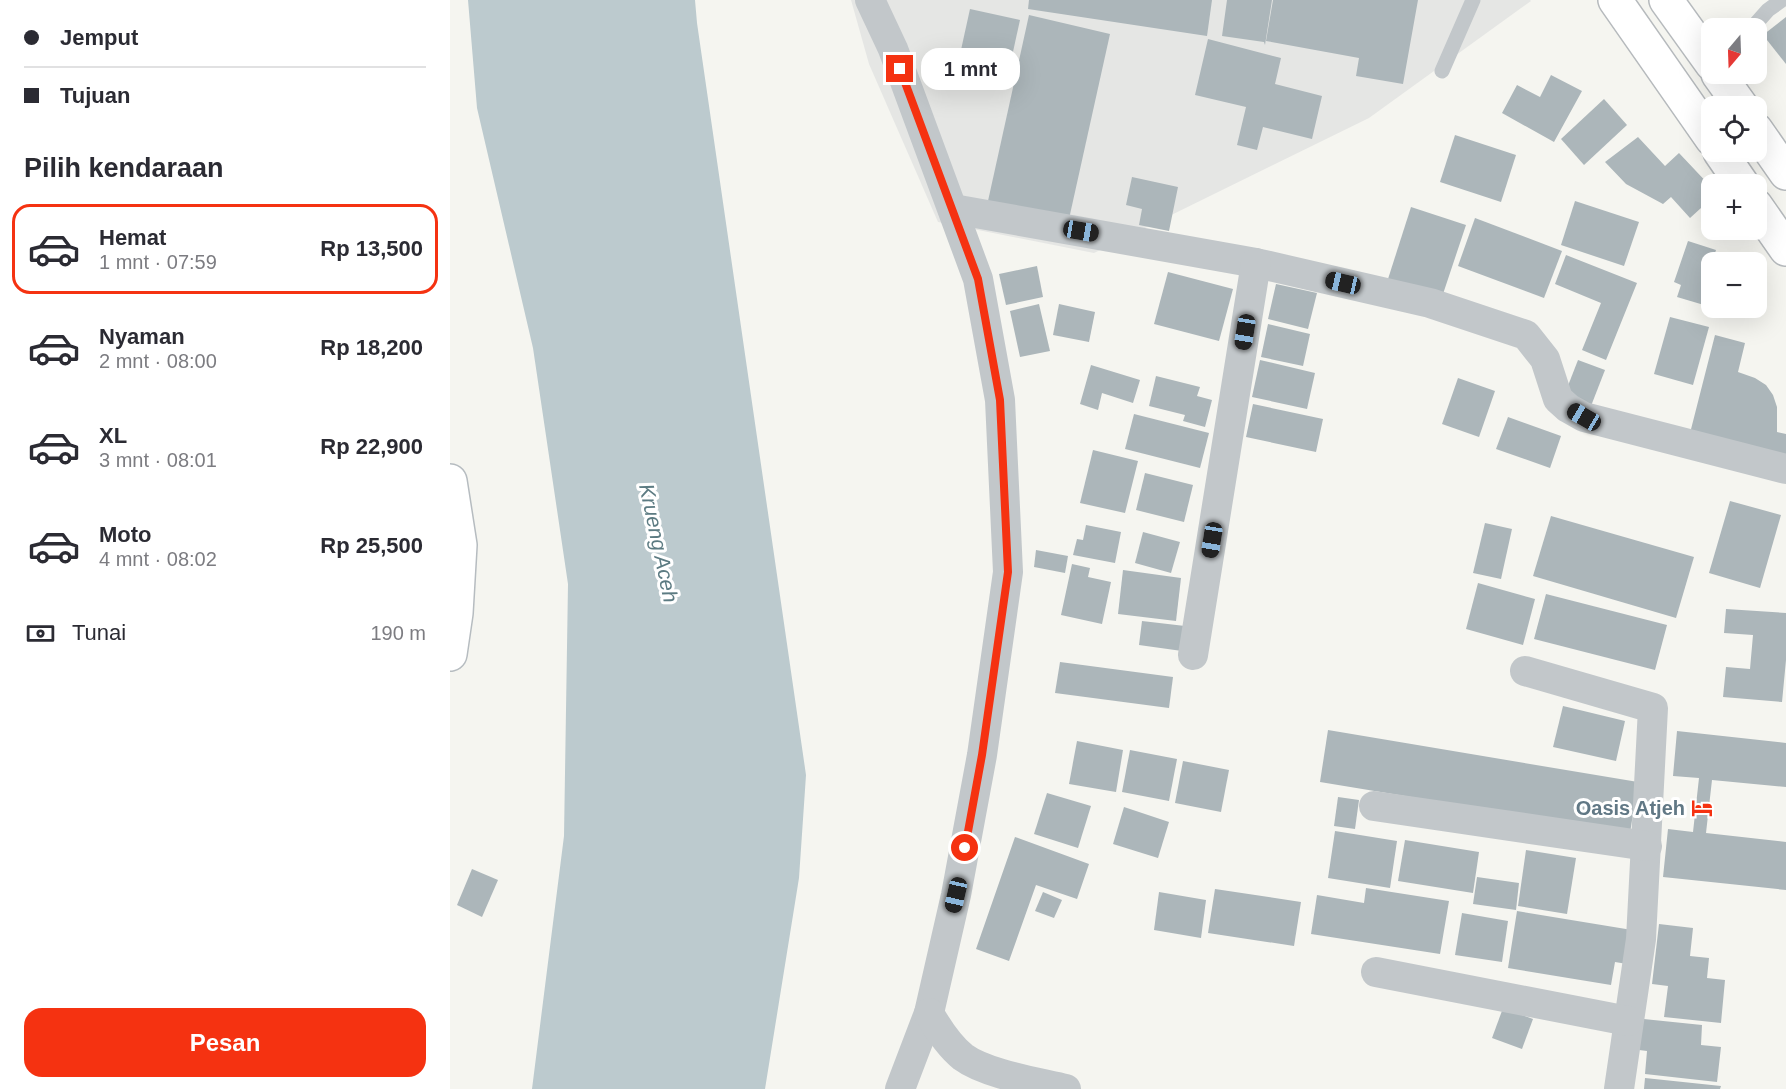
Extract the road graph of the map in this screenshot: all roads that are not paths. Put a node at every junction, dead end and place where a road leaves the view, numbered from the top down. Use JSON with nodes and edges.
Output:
{"nodes":[{"id":1,"x":870,"y":0,"type":"edge"},
{"id":2,"x":1473,"y":0,"type":"edge"},
{"id":3,"x":1615,"y":0,"type":"edge"},
{"id":4,"x":1666,"y":0,"type":"edge"},
{"id":5,"x":1782,"y":0,"type":"edge"},
{"id":6,"x":1761,"y":18,"type":"edge"},
{"id":7,"x":1701,"y":49,"type":"edge"},
{"id":8,"x":1442,"y":70,"type":"dead end"},
{"id":9,"x":1701,"y":123,"type":"edge"},
{"id":10,"x":1767,"y":146,"type":"edge"},
{"id":11,"x":1786,"y":173,"type":"edge"},
{"id":12,"x":953,"y":209,"type":"junction"},
{"id":13,"x":1767,"y":222,"type":"edge"},
{"id":14,"x":1786,"y":249,"type":"edge"},
{"id":15,"x":1256,"y":263,"type":"junction"},
{"id":16,"x":1786,"y":470,"type":"edge"},
{"id":17,"x":450,"y":481,"type":"edge"},
{"id":18,"x":450,"y":654,"type":"edge"},
{"id":19,"x":1193,"y":655,"type":"dead end"},
{"id":20,"x":1525,"y":671,"type":"dead end"},
{"id":21,"x":1374,"y":806,"type":"dead end"},
{"id":22,"x":1647,"y":846,"type":"junction"},
{"id":23,"x":1376,"y":972,"type":"dead end"},
{"id":24,"x":929,"y":1013,"type":"junction"},
{"id":25,"x":1628,"y":1021,"type":"junction"},
{"id":26,"x":900,"y":1089,"type":"edge"},
{"id":27,"x":1066,"y":1089,"type":"edge"},
{"id":28,"x":1618,"y":1089,"type":"edge"}],
"edges":[{"from":1,"to":12,"type":"street"},
{"from":2,"to":8,"type":"lane"},
{"from":3,"to":9,"type":"main road"},
{"from":4,"to":7,"type":"main road"},
{"from":5,"to":6,"type":"lane"},
{"from":10,"to":11,"type":"main road"},
{"from":12,"to":15,"type":"street"},
{"from":12,"to":24,"type":"street"},
{"from":13,"to":14,"type":"main road"},
{"from":15,"to":16,"type":"street"},
{"from":15,"to":19,"type":"street"},
{"from":17,"to":18,"type":"main road"},
{"from":20,"to":22,"type":"street"},
{"from":21,"to":22,"type":"street"},
{"from":22,"to":25,"type":"street"},
{"from":23,"to":25,"type":"street"},
{"from":24,"to":26,"type":"street"},
{"from":24,"to":27,"type":"street"},
{"from":25,"to":28,"type":"street"}]}
